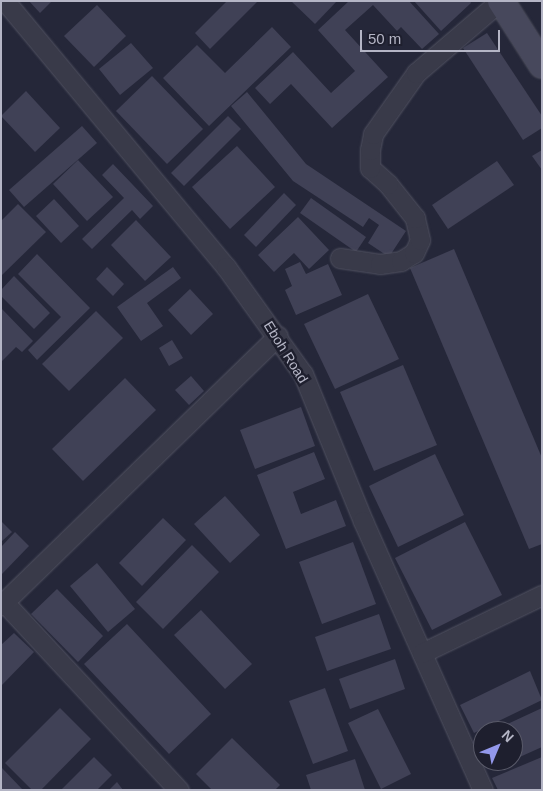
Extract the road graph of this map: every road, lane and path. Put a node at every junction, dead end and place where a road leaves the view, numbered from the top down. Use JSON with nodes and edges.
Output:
{"nodes":[{"id":1,"x":5,"y":1,"type":"edge"},
{"id":2,"x":500,"y":1,"type":"edge"},
{"id":3,"x":542,"y":65,"type":"edge"},
{"id":4,"x":340,"y":258,"type":"dead end"},
{"id":5,"x":278,"y":336,"type":"junction"},
{"id":6,"x":542,"y":596,"type":"edge"},
{"id":7,"x":3,"y":603,"type":"edge"},
{"id":8,"x":422,"y":653,"type":"junction"},
{"id":9,"x":179,"y":790,"type":"edge"},
{"id":10,"x":483,"y":790,"type":"edge"}],
"edges":[{"from":1,"to":5,"type":"street","name":"Eboh Road"},
{"from":2,"to":3,"type":"main road"},
{"from":2,"to":4,"type":"street"},
{"from":5,"to":7,"type":"street"},
{"from":5,"to":8,"type":"street","name":"Eboh Road"},
{"from":6,"to":8,"type":"street"},
{"from":7,"to":9,"type":"street"},
{"from":8,"to":10,"type":"street","name":"Eboh Road"}]}
